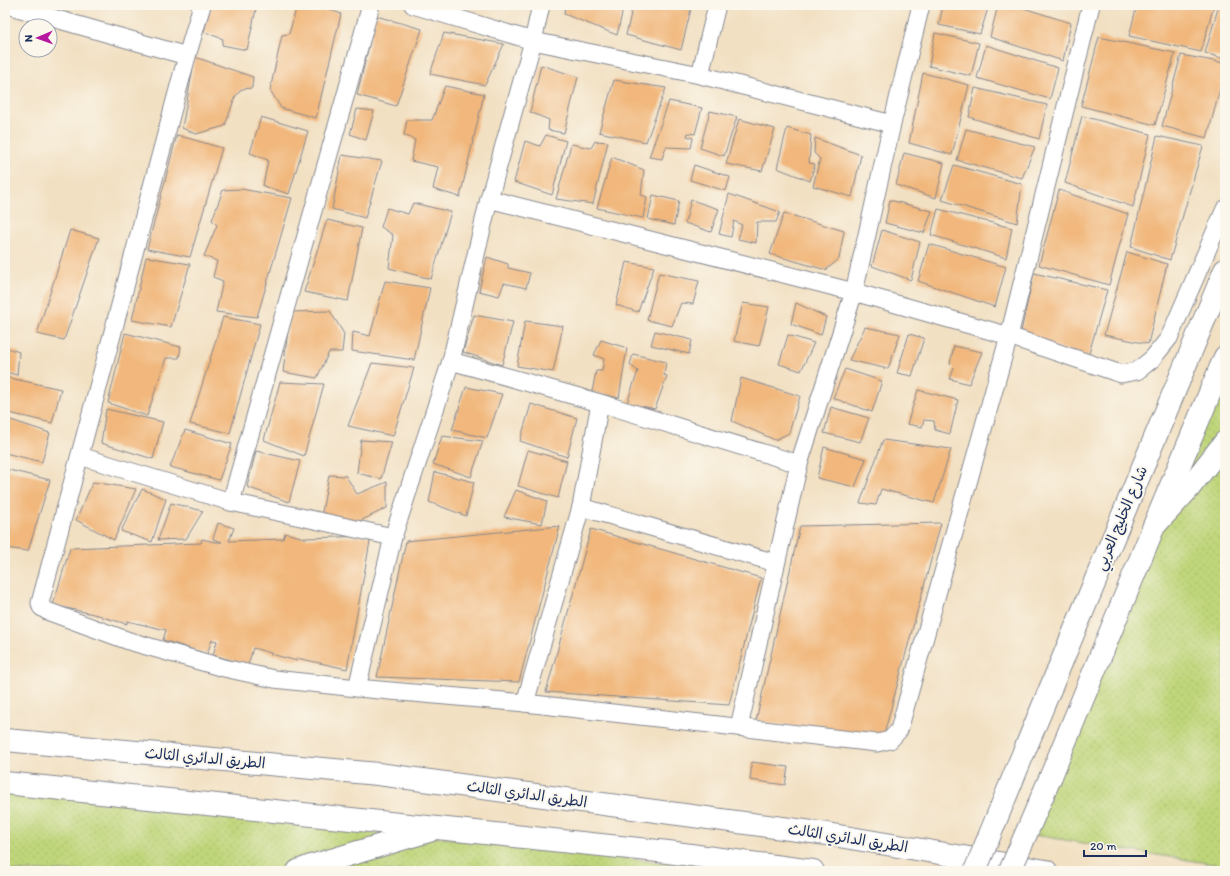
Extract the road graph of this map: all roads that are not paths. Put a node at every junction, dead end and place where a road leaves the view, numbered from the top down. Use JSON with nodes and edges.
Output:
{"nodes":[{"id":1,"x":7,"y":5,"type":"edge"},
{"id":2,"x":202,"y":5,"type":"edge"},
{"id":3,"x":371,"y":5,"type":"edge"},
{"id":4,"x":413,"y":5,"type":"edge"},
{"id":5,"x":541,"y":5,"type":"edge"},
{"id":6,"x":717,"y":5,"type":"edge"},
{"id":7,"x":921,"y":5,"type":"edge"},
{"id":8,"x":1091,"y":5,"type":"edge"},
{"id":9,"x":533,"y":41,"type":"junction"},
{"id":10,"x":187,"y":56,"type":"junction"},
{"id":11,"x":700,"y":75,"type":"junction"},
{"id":12,"x":892,"y":124,"type":"junction"},
{"id":13,"x":489,"y":199,"type":"junction"},
{"id":14,"x":1225,"y":209,"type":"edge"},
{"id":15,"x":1223,"y":280,"type":"edge"},
{"id":16,"x":854,"y":292,"type":"junction"},
{"id":17,"x":1009,"y":336,"type":"junction"},
{"id":18,"x":1225,"y":357,"type":"edge"},
{"id":19,"x":451,"y":360,"type":"junction"},
{"id":20,"x":600,"y":403,"type":"junction"},
{"id":21,"x":1225,"y":442,"type":"edge"},
{"id":22,"x":80,"y":456,"type":"junction"},
{"id":23,"x":799,"y":464,"type":"junction"},
{"id":24,"x":231,"y":502,"type":"junction"},
{"id":25,"x":582,"y":507,"type":"junction"},
{"id":26,"x":1154,"y":526,"type":"junction"},
{"id":27,"x":393,"y":537,"type":"junction"},
{"id":28,"x":776,"y":563,"type":"junction"},
{"id":29,"x":357,"y":688,"type":"junction"},
{"id":30,"x":525,"y":704,"type":"junction"},
{"id":31,"x":739,"y":727,"type":"junction"},
{"id":32,"x":5,"y":740,"type":"edge"},
{"id":33,"x":5,"y":783,"type":"edge"},
{"id":34,"x":439,"y":828,"type":"junction"},
{"id":35,"x":298,"y":871,"type":"edge"},
{"id":36,"x":813,"y":871,"type":"edge"},
{"id":37,"x":975,"y":871,"type":"edge"},
{"id":38,"x":1010,"y":871,"type":"edge"},
{"id":39,"x":1046,"y":871,"type":"edge"}],
"edges":[{"from":1,"to":10,"type":"street"},
{"from":2,"to":10,"type":"street"},
{"from":3,"to":24,"type":"street"},
{"from":4,"to":9,"type":"street"},
{"from":5,"to":9,"type":"street"},
{"from":6,"to":11,"type":"street"},
{"from":7,"to":12,"type":"street"},
{"from":8,"to":17,"type":"street"},
{"from":9,"to":11,"type":"street"},
{"from":9,"to":13,"type":"street"},
{"from":10,"to":22,"type":"street"},
{"from":11,"to":12,"type":"street"},
{"from":12,"to":16,"type":"street"},
{"from":13,"to":16,"type":"street"},
{"from":13,"to":19,"type":"street"},
{"from":14,"to":17,"type":"street"},
{"from":15,"to":37,"type":"main road","name":"شارع الخليج العربي","bridge":true},
{"from":16,"to":17,"type":"street"},
{"from":16,"to":23,"type":"street"},
{"from":17,"to":31,"type":"street"},
{"from":18,"to":26,"type":"main road"},
{"from":19,"to":20,"type":"street"},
{"from":19,"to":27,"type":"street"},
{"from":20,"to":23,"type":"street"},
{"from":20,"to":25,"type":"street"},
{"from":21,"to":26,"type":"main road"},
{"from":22,"to":24,"type":"street"},
{"from":22,"to":29,"type":"street"},
{"from":23,"to":28,"type":"street"},
{"from":24,"to":27,"type":"street"},
{"from":25,"to":28,"type":"street"},
{"from":25,"to":30,"type":"street"},
{"from":26,"to":38,"type":"main road","bridge":true},
{"from":27,"to":29,"type":"street"},
{"from":28,"to":31,"type":"street"},
{"from":29,"to":30,"type":"street"},
{"from":30,"to":31,"type":"street"},
{"from":32,"to":39,"type":"main road","name":"الطريق الدائري الثالث"},
{"from":33,"to":34,"type":"main road"},
{"from":34,"to":35,"type":"main road"},
{"from":34,"to":36,"type":"main road"}]}
